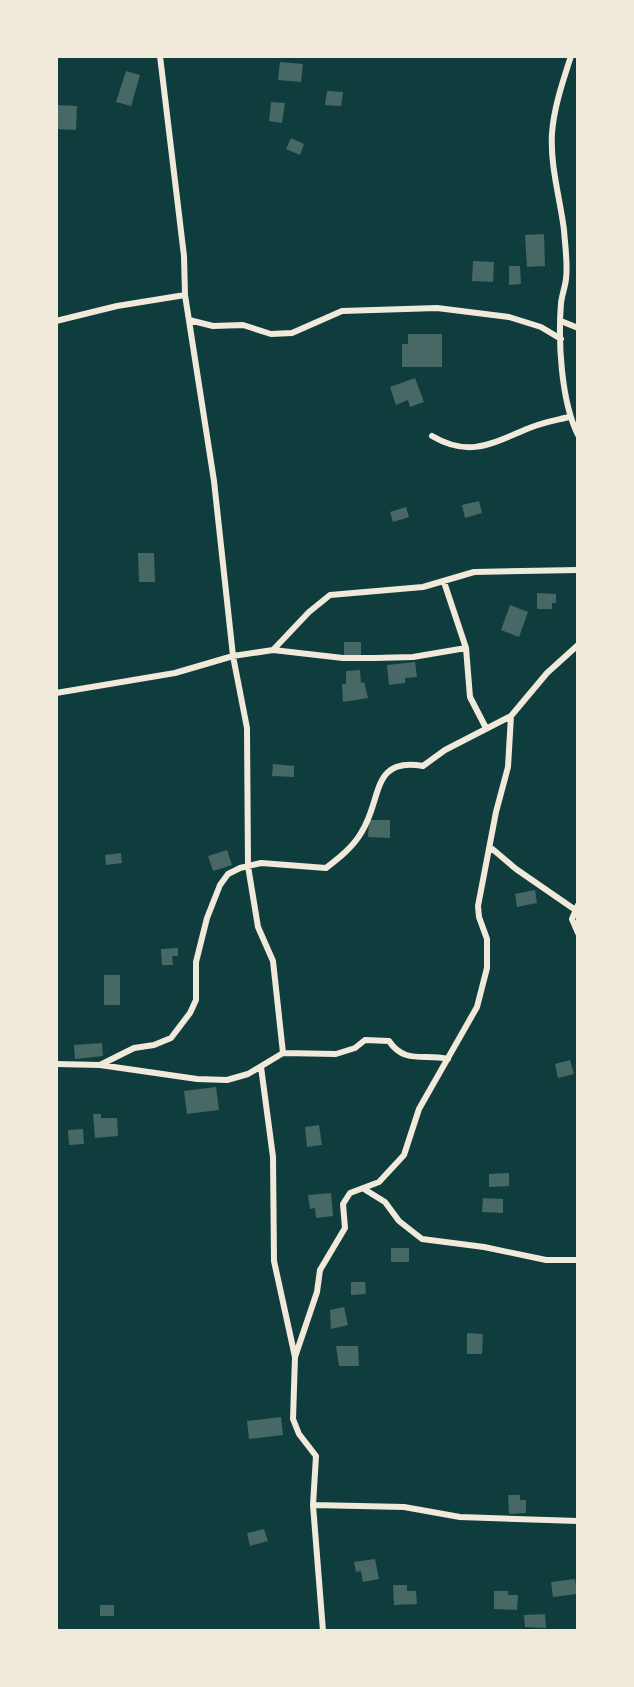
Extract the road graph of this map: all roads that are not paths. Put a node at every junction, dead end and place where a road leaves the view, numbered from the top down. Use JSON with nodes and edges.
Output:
{"nodes":[{"id":1,"x":160,"y":56,"type":"edge"},
{"id":2,"x":571,"y":56,"type":"edge"},
{"id":3,"x":185,"y":295,"type":"junction"},
{"id":4,"x":189,"y":320,"type":"junction"},
{"id":5,"x":56,"y":321,"type":"edge"},
{"id":6,"x":561,"y":321,"type":"junction"},
{"id":7,"x":578,"y":328,"type":"edge"},
{"id":8,"x":561,"y":339,"type":"junction"},
{"id":9,"x":569,"y":417,"type":"junction"},
{"id":10,"x":578,"y":435,"type":"edge"},
{"id":11,"x":432,"y":436,"type":"dead end"},
{"id":12,"x":578,"y":570,"type":"edge"},
{"id":13,"x":444,"y":582,"type":"junction"},
{"id":14,"x":578,"y":645,"type":"edge"},
{"id":15,"x":466,"y":648,"type":"junction"},
{"id":16,"x":273,"y":650,"type":"junction"},
{"id":17,"x":233,"y":656,"type":"junction"},
{"id":18,"x":56,"y":693,"type":"edge"},
{"id":19,"x":511,"y":716,"type":"junction"},
{"id":20,"x":486,"y":728,"type":"junction"},
{"id":21,"x":490,"y":847,"type":"junction"},
{"id":22,"x":248,"y":866,"type":"junction"},
{"id":23,"x":576,"y":907,"type":"edge"},
{"id":24,"x":578,"y":933,"type":"edge"},
{"id":25,"x":283,"y":1053,"type":"junction"},
{"id":26,"x":448,"y":1059,"type":"junction"},
{"id":27,"x":56,"y":1064,"type":"edge"},
{"id":28,"x":100,"y":1065,"type":"junction"},
{"id":29,"x":261,"y":1067,"type":"junction"},
{"id":30,"x":364,"y":1189,"type":"junction"},
{"id":31,"x":578,"y":1260,"type":"edge"},
{"id":32,"x":295,"y":1357,"type":"junction"},
{"id":33,"x":313,"y":1505,"type":"junction"},
{"id":34,"x":578,"y":1521,"type":"edge"},
{"id":35,"x":323,"y":1631,"type":"edge"}],
"edges":[{"from":1,"to":3,"type":"street"},
{"from":2,"to":6,"type":"street"},
{"from":3,"to":4,"type":"street"},
{"from":3,"to":5,"type":"street"},
{"from":4,"to":8,"type":"street"},
{"from":4,"to":17,"type":"street"},
{"from":6,"to":7,"type":"street"},
{"from":6,"to":8,"type":"street"},
{"from":8,"to":9,"type":"street"},
{"from":9,"to":10,"type":"street"},
{"from":9,"to":11,"type":"street"},
{"from":12,"to":13,"type":"street"},
{"from":13,"to":15,"type":"street"},
{"from":13,"to":16,"type":"street"},
{"from":14,"to":19,"type":"street"},
{"from":15,"to":16,"type":"street"},
{"from":15,"to":20,"type":"street"},
{"from":16,"to":17,"type":"street"},
{"from":17,"to":18,"type":"street"},
{"from":17,"to":22,"type":"street"},
{"from":19,"to":20,"type":"street"},
{"from":19,"to":21,"type":"street"},
{"from":20,"to":22,"type":"street"},
{"from":21,"to":23,"type":"street"},
{"from":21,"to":26,"type":"street"},
{"from":22,"to":25,"type":"street"},
{"from":22,"to":28,"type":"street"},
{"from":23,"to":24,"type":"street"},
{"from":25,"to":26,"type":"street"},
{"from":25,"to":29,"type":"street"},
{"from":26,"to":30,"type":"street"},
{"from":27,"to":28,"type":"street"},
{"from":28,"to":29,"type":"street"},
{"from":29,"to":32,"type":"street"},
{"from":30,"to":31,"type":"street"},
{"from":30,"to":32,"type":"street"},
{"from":32,"to":33,"type":"street"},
{"from":33,"to":34,"type":"street"},
{"from":33,"to":35,"type":"street"}]}
